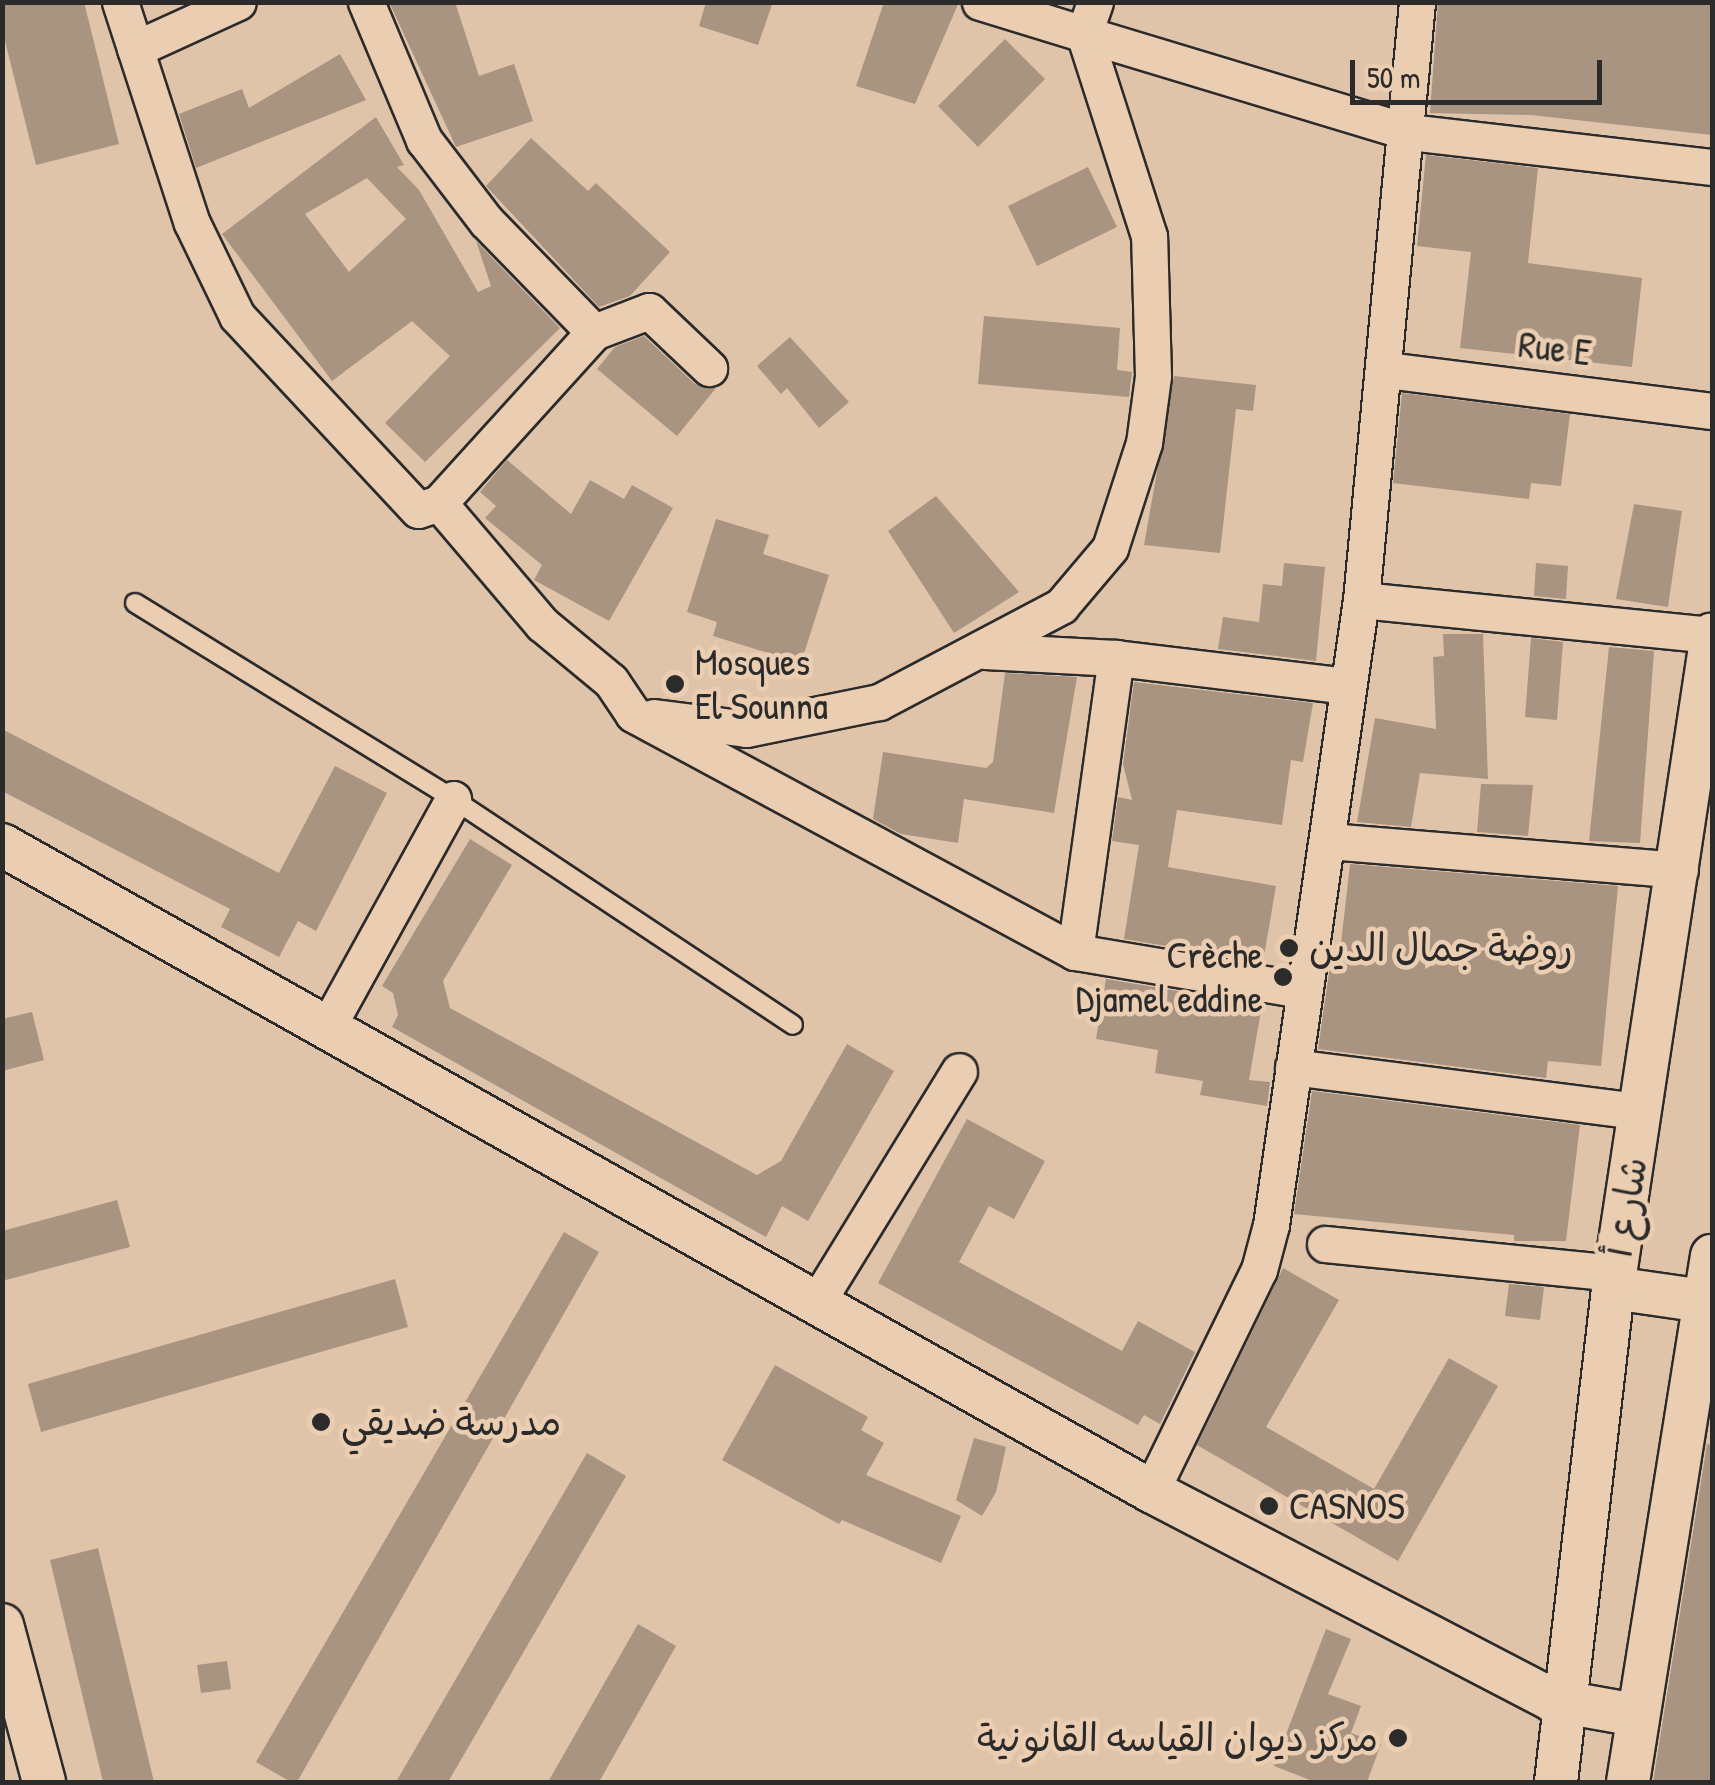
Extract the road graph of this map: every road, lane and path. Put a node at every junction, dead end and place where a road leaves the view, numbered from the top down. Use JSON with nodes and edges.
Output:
{"nodes":[{"id":1,"x":120,"y":2,"type":"edge"},
{"id":2,"x":238,"y":2,"type":"edge"},
{"id":3,"x":366,"y":2,"type":"edge"},
{"id":4,"x":980,"y":2,"type":"edge"},
{"id":5,"x":1416,"y":2,"type":"edge"},
{"id":6,"x":1090,"y":18,"type":"edge"},
{"id":7,"x":134,"y":49,"type":"junction"},
{"id":8,"x":1408,"y":132,"type":"junction"},
{"id":9,"x":1712,"y":167,"type":"edge"},
{"id":10,"x":594,"y":332,"type":"junction"},
{"id":11,"x":709,"y":368,"type":"dead end"},
{"id":12,"x":1386,"y":370,"type":"junction"},
{"id":13,"x":1712,"y":410,"type":"edge"},
{"id":14,"x":439,"y":503,"type":"junction"},
{"id":15,"x":1361,"y":600,"type":"junction"},
{"id":16,"x":135,"y":603,"type":"dead end"},
{"id":17,"x":1712,"y":635,"type":"edge"},
{"id":18,"x":986,"y":650,"type":"junction"},
{"id":19,"x":1116,"y":658,"type":"junction"},
{"id":20,"x":1348,"y":686,"type":"junction"},
{"id":21,"x":634,"y":714,"type":"junction"},
{"id":22,"x":453,"y":798,"type":"junction"},
{"id":23,"x":1328,"y":840,"type":"junction"},
{"id":24,"x":2,"y":845,"type":"edge"},
{"id":25,"x":1680,"y":870,"type":"junction"},
{"id":26,"x":1076,"y":952,"type":"junction"},
{"id":27,"x":1302,"y":990,"type":"junction"},
{"id":28,"x":328,"y":1024,"type":"junction"},
{"id":29,"x":793,"y":1025,"type":"dead end"},
{"id":30,"x":1292,"y":1067,"type":"junction"},
{"id":31,"x":959,"y":1072,"type":"dead end"},
{"id":32,"x":1642,"y":1112,"type":"junction"},
{"id":33,"x":1325,"y":1244,"type":"dead end"},
{"id":34,"x":1712,"y":1256,"type":"edge"},
{"id":35,"x":1615,"y":1280,"type":"junction"},
{"id":36,"x":1703,"y":1301,"type":"junction"},
{"id":37,"x":817,"y":1302,"type":"junction"},
{"id":38,"x":1699,"y":1412,"type":"edge"},
{"id":39,"x":1151,"y":1491,"type":"junction"},
{"id":40,"x":2,"y":1625,"type":"edge"},
{"id":41,"x":1564,"y":1706,"type":"junction"},
{"id":42,"x":1636,"y":1715,"type":"junction"},
{"id":43,"x":44,"y":1782,"type":"edge"},
{"id":44,"x":1556,"y":1782,"type":"edge"},
{"id":45,"x":1628,"y":1782,"type":"edge"}],
"edges":[{"from":1,"to":7,"type":"street"},
{"from":2,"to":7,"type":"street"},
{"from":3,"to":10,"type":"street"},
{"from":4,"to":6,"type":"street"},
{"from":5,"to":8,"type":"street"},
{"from":6,"to":8,"type":"street"},
{"from":6,"to":18,"type":"street"},
{"from":7,"to":14,"type":"street"},
{"from":8,"to":9,"type":"street"},
{"from":8,"to":12,"type":"street"},
{"from":10,"to":11,"type":"street"},
{"from":10,"to":14,"type":"street"},
{"from":12,"to":13,"type":"street","name":"Rue E"},
{"from":12,"to":15,"type":"street"},
{"from":14,"to":21,"type":"street"},
{"from":15,"to":17,"type":"street"},
{"from":15,"to":20,"type":"street"},
{"from":16,"to":22,"type":"lane"},
{"from":17,"to":25,"type":"street","name":"شارع أ"},
{"from":18,"to":19,"type":"street"},
{"from":18,"to":21,"type":"street"},
{"from":19,"to":20,"type":"street"},
{"from":19,"to":26,"type":"street"},
{"from":20,"to":23,"type":"street"},
{"from":21,"to":26,"type":"street"},
{"from":22,"to":28,"type":"street"},
{"from":22,"to":29,"type":"lane"},
{"from":23,"to":25,"type":"street"},
{"from":23,"to":27,"type":"street"},
{"from":24,"to":28,"type":"street"},
{"from":25,"to":32,"type":"street","name":"شارع أ"},
{"from":26,"to":27,"type":"street"},
{"from":27,"to":30,"type":"street"},
{"from":28,"to":37,"type":"street"},
{"from":30,"to":32,"type":"street"},
{"from":30,"to":39,"type":"street"},
{"from":31,"to":37,"type":"street"},
{"from":32,"to":35,"type":"street","name":"شارع أ"},
{"from":33,"to":35,"type":"street"},
{"from":34,"to":36,"type":"street"},
{"from":35,"to":36,"type":"street"},
{"from":35,"to":41,"type":"street","name":"شارع أ"},
{"from":36,"to":38,"type":"street"},
{"from":37,"to":39,"type":"street"},
{"from":38,"to":42,"type":"street"},
{"from":39,"to":41,"type":"street"},
{"from":40,"to":43,"type":"street"},
{"from":41,"to":42,"type":"street"},
{"from":41,"to":44,"type":"street","name":"شارع أ"},
{"from":42,"to":45,"type":"street"}]}
